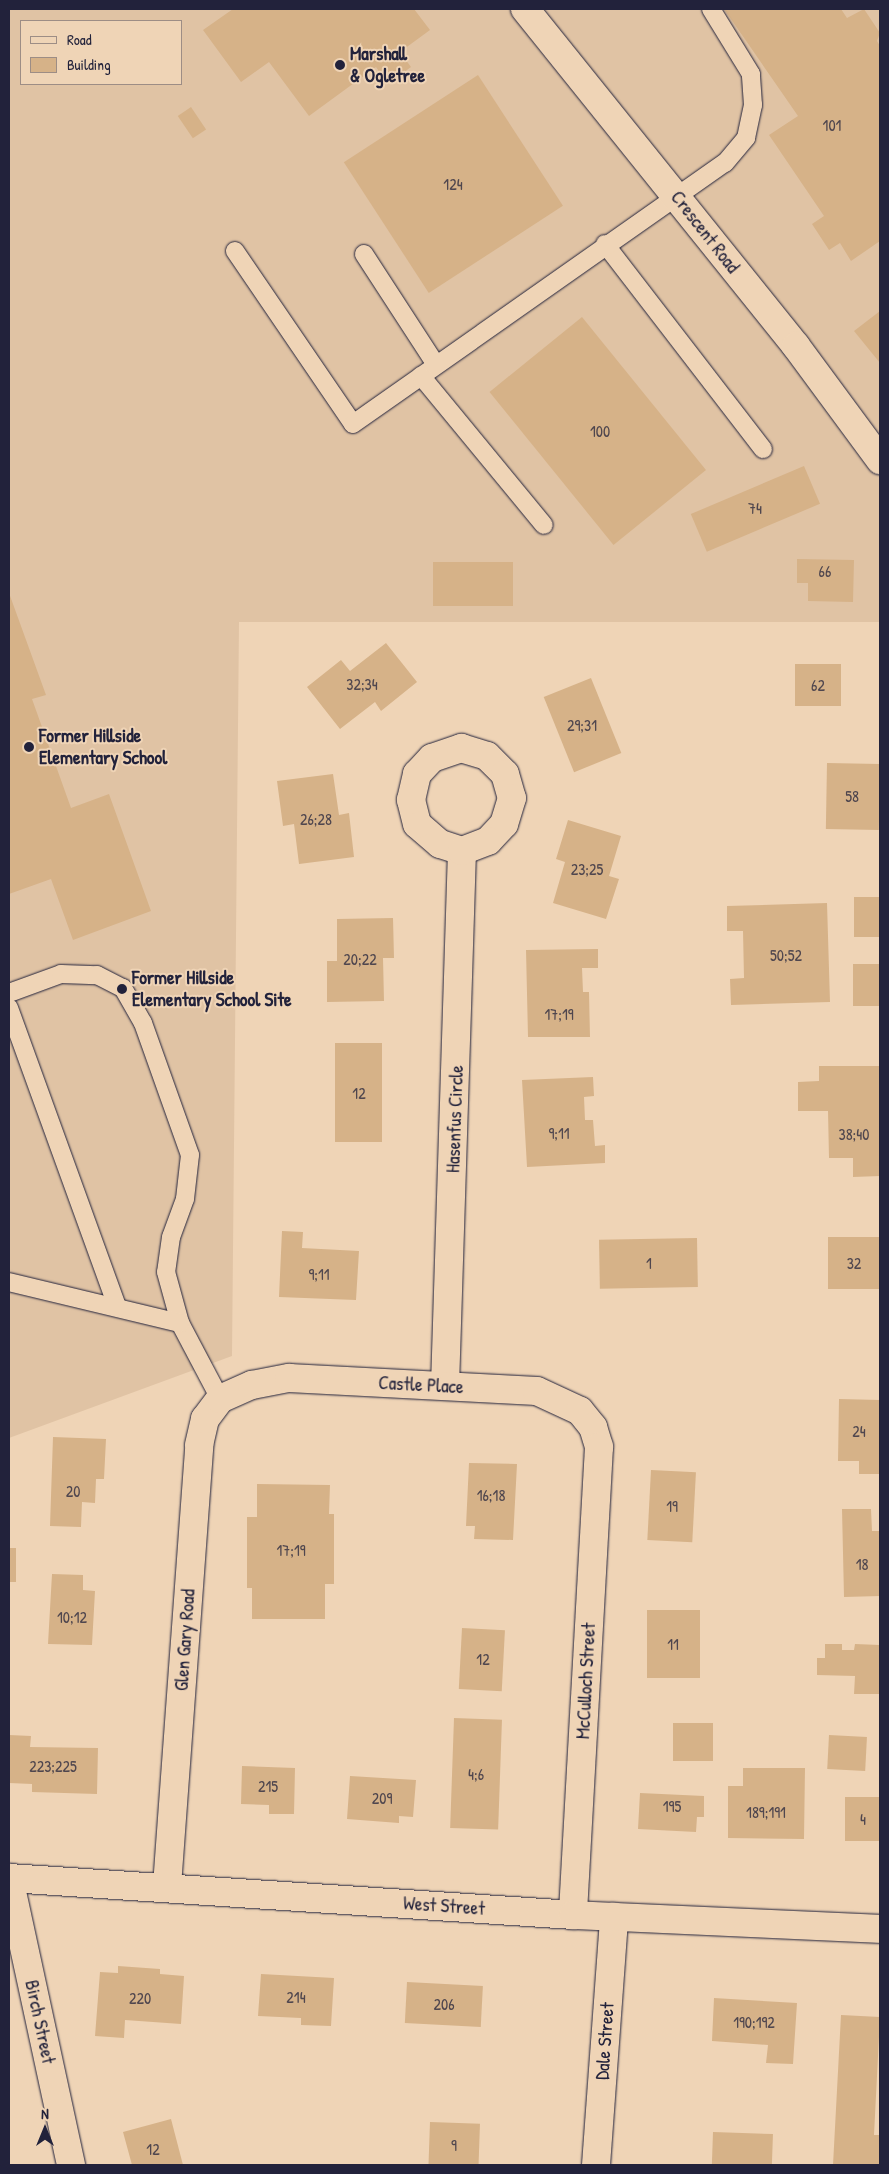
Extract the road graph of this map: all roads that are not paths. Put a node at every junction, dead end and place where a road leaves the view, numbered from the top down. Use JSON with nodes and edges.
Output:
{"nodes":[{"id":1,"x":525,"y":9,"type":"edge"},
{"id":2,"x":711,"y":9,"type":"edge"},
{"id":3,"x":675,"y":194,"type":"junction"},
{"id":4,"x":606,"y":244,"type":"junction"},
{"id":5,"x":234,"y":251,"type":"dead end"},
{"id":6,"x":364,"y":254,"type":"dead end"},
{"id":7,"x":436,"y":365,"type":"junction"},
{"id":8,"x":421,"y":376,"type":"junction"},
{"id":9,"x":763,"y":449,"type":"dead end"},
{"id":10,"x":880,"y":460,"type":"edge"},
{"id":11,"x":544,"y":525,"type":"dead end"},
{"id":12,"x":462,"y":851,"type":"dead end"},
{"id":13,"x":9,"y":993,"type":"edge"},
{"id":14,"x":9,"y":1008,"type":"edge"},
{"id":15,"x":9,"y":1282,"type":"edge"},
{"id":16,"x":117,"y":1307,"type":"junction"},
{"id":17,"x":180,"y":1324,"type":"junction"},
{"id":18,"x":445,"y":1386,"type":"junction"},
{"id":19,"x":220,"y":1399,"type":"junction"},
{"id":20,"x":598,"y":1447,"type":"joint"},
{"id":21,"x":9,"y":1878,"type":"edge"},
{"id":22,"x":167,"y":1886,"type":"junction"},
{"id":23,"x":573,"y":1915,"type":"junction"},
{"id":24,"x":614,"y":1917,"type":"junction"},
{"id":25,"x":880,"y":1929,"type":"edge"},
{"id":26,"x":71,"y":2165,"type":"edge"},
{"id":27,"x":596,"y":2165,"type":"edge"}],
"edges":[{"from":1,"to":3,"type":"street","name":"Crescent Road"},
{"from":2,"to":3,"type":"lane"},
{"from":3,"to":4,"type":"lane"},
{"from":3,"to":10,"type":"street","name":"Crescent Road"},
{"from":4,"to":7,"type":"lane"},
{"from":4,"to":9,"type":"lane"},
{"from":5,"to":8,"type":"lane"},
{"from":6,"to":7,"type":"lane"},
{"from":7,"to":8,"type":"lane"},
{"from":8,"to":11,"type":"lane"},
{"from":12,"to":18,"type":"street","name":"Hasenfus Circle"},
{"from":13,"to":17,"type":"lane"},
{"from":14,"to":16,"type":"lane"},
{"from":15,"to":16,"type":"lane"},
{"from":16,"to":17,"type":"lane"},
{"from":17,"to":19,"type":"lane"},
{"from":18,"to":19,"type":"street","name":"Castle Place"},
{"from":18,"to":20,"type":"street","name":"Castle Place"},
{"from":19,"to":22,"type":"street","name":"Glen Gary Road"},
{"from":20,"to":23,"type":"street","name":"McCulloch Street"},
{"from":21,"to":22,"type":"street","name":"West Street"},
{"from":21,"to":26,"type":"street","name":"Birch Street"},
{"from":22,"to":23,"type":"street","name":"West Street"},
{"from":23,"to":24,"type":"street","name":"West Street"},
{"from":24,"to":25,"type":"street","name":"West Street"},
{"from":24,"to":27,"type":"street","name":"Dale Street"}]}
